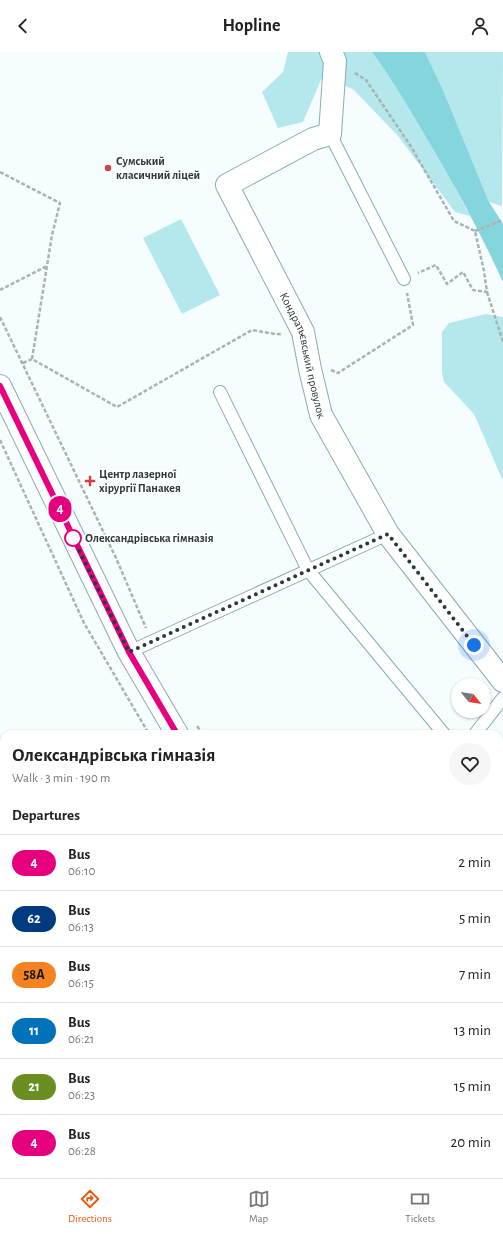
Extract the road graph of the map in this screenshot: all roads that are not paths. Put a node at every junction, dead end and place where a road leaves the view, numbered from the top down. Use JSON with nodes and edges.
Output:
{"nodes":[{"id":1,"x":333,"y":57,"type":"edge"},
{"id":2,"x":330,"y":134,"type":"junction"},
{"id":3,"x":404,"y":279,"type":"road end"},
{"id":4,"x":0,"y":386,"type":"edge"},
{"id":5,"x":220,"y":392,"type":"dead end"},
{"id":6,"x":388,"y":534,"type":"junction"},
{"id":7,"x":308,"y":570,"type":"junction"},
{"id":8,"x":129,"y":652,"type":"junction"},
{"id":9,"x":503,"y":681,"type":"edge"},
{"id":10,"x":503,"y":698,"type":"edge"},
{"id":11,"x":186,"y":728,"type":"edge"},
{"id":12,"x":441,"y":730,"type":"edge"},
{"id":13,"x":478,"y":730,"type":"edge"}],
"edges":[{"from":1,"to":2,"type":"street"},
{"from":2,"to":3,"type":"lane"},
{"from":2,"to":6,"type":"street","name":"Кондратьєвський провулок"},
{"from":4,"to":8,"type":"street"},
{"from":5,"to":7,"type":"lane"},
{"from":6,"to":7,"type":"lane"},
{"from":6,"to":9,"type":"street","name":"Кондратьєвський провулок"},
{"from":7,"to":8,"type":"lane"},
{"from":7,"to":12,"type":"lane"},
{"from":8,"to":11,"type":"street"},
{"from":10,"to":13,"type":"lane"}]}
